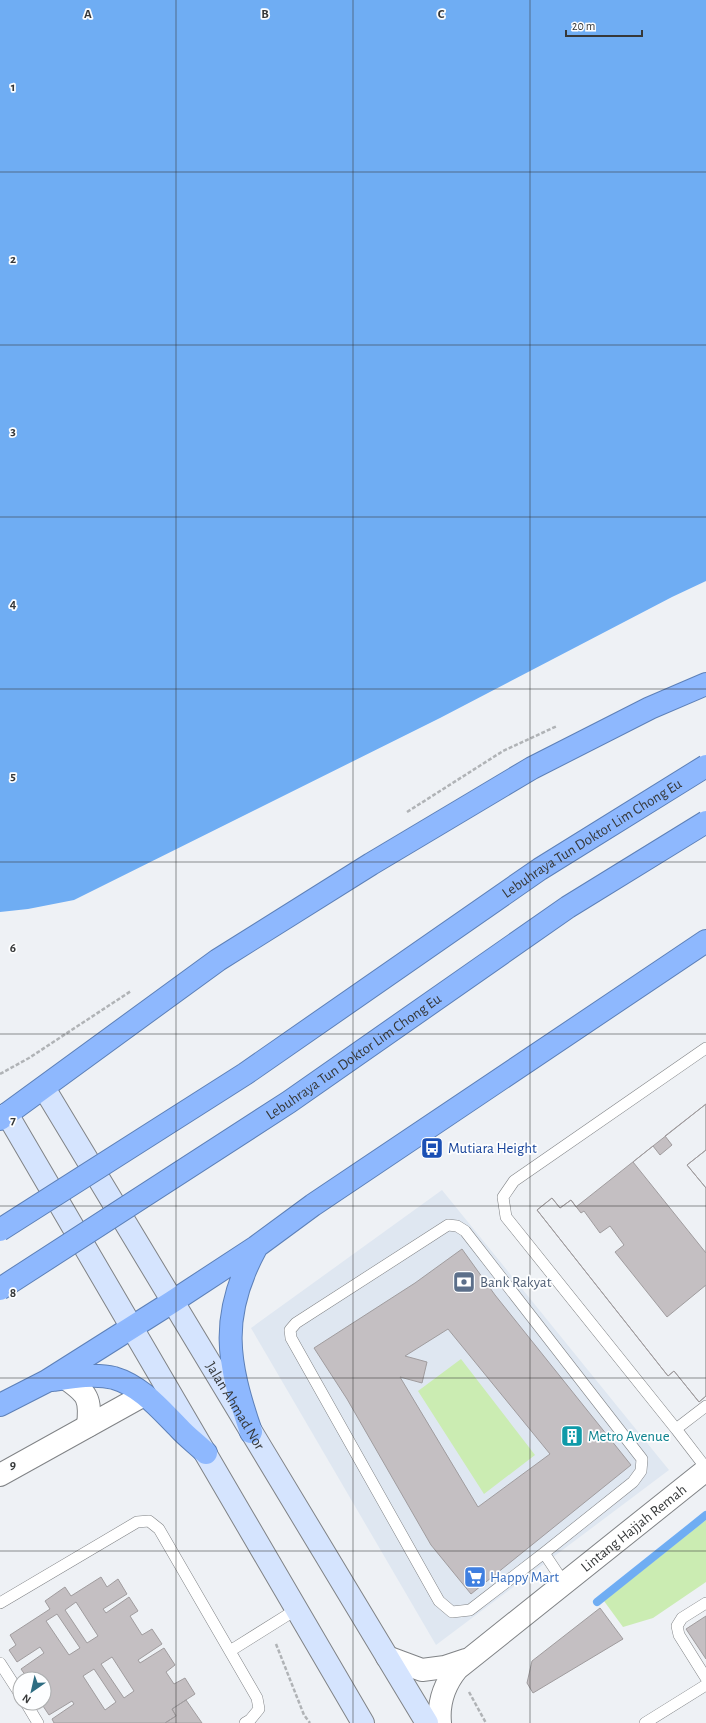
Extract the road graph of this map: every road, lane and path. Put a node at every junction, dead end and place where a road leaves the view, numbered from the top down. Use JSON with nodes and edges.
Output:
{"nodes":[{"id":1,"x":706,"y":684,"type":"edge"},
{"id":2,"x":706,"y":766,"type":"edge"},
{"id":3,"x":706,"y":822,"type":"edge"},
{"id":4,"x":706,"y":941,"type":"edge"},
{"id":5,"x":706,"y":1048,"type":"edge"},
{"id":6,"x":44,"y":1088,"type":"junction"},
{"id":7,"x":3,"y":1117,"type":"edge"},
{"id":8,"x":0,"y":1230,"type":"edge"},
{"id":9,"x":256,"y":1247,"type":"junction"},
{"id":10,"x":0,"y":1289,"type":"edge"},
{"id":11,"x":172,"y":1302,"type":"junction"},
{"id":12,"x":131,"y":1328,"type":"junction"},
{"id":13,"x":56,"y":1380,"type":"junction"},
{"id":14,"x":144,"y":1395,"type":"junction"},
{"id":15,"x":0,"y":1405,"type":"edge"},
{"id":16,"x":706,"y":1406,"type":"edge"},
{"id":17,"x":88,"y":1426,"type":"junction"},
{"id":18,"x":676,"y":1429,"type":"junction"},
{"id":19,"x":250,"y":1432,"type":"junction"},
{"id":20,"x":206,"y":1453,"type":"junction"},
{"id":21,"x":706,"y":1469,"type":"edge"},
{"id":22,"x":0,"y":1475,"type":"edge"},
{"id":23,"x":544,"y":1553,"type":"junction"},
{"id":24,"x":564,"y":1583,"type":"junction"},
{"id":25,"x":0,"y":1603,"type":"edge"},
{"id":26,"x":706,"y":1603,"type":"edge"},
{"id":27,"x":297,"y":1609,"type":"junction"},
{"id":28,"x":269,"y":1626,"type":"junction"},
{"id":29,"x":230,"y":1651,"type":"junction"},
{"id":30,"x":387,"y":1657,"type":"junction"},
{"id":31,"x":0,"y":1663,"type":"edge"},
{"id":32,"x":462,"y":1664,"type":"junction"},
{"id":33,"x":706,"y":1678,"type":"edge"},
{"id":34,"x":12,"y":1682,"type":"edge"},
{"id":35,"x":706,"y":1685,"type":"edge"},
{"id":36,"x":31,"y":1711,"type":"edge"},
{"id":37,"x":38,"y":1723,"type":"edge"},
{"id":38,"x":245,"y":1723,"type":"edge"},
{"id":39,"x":310,"y":1723,"type":"edge"},
{"id":40,"x":363,"y":1723,"type":"edge"},
{"id":41,"x":427,"y":1723,"type":"edge"},
{"id":42,"x":440,"y":1723,"type":"edge"},
{"id":43,"x":486,"y":1723,"type":"edge"},
{"id":44,"x":645,"y":1723,"type":"edge"}],
"edges":[{"from":1,"to":6,"type":"highway"},
{"from":2,"to":8,"type":"highway","name":"Lebuhraya Tun Doktor Lim Chong Eu","bridge":true},
{"from":3,"to":10,"type":"highway","name":"Lebuhraya Tun Doktor Lim Chong Eu","bridge":true},
{"from":4,"to":9,"type":"highway"},
{"from":5,"to":18,"type":"lane"},
{"from":6,"to":7,"type":"highway"},
{"from":6,"to":11,"type":"main road","name":"Jalan Ahmad Nor"},
{"from":7,"to":12,"type":"main road"},
{"from":9,"to":11,"type":"highway"},
{"from":9,"to":19,"type":"highway"},
{"from":11,"to":12,"type":"highway"},
{"from":11,"to":19,"type":"main road","name":"Jalan Ahmad Nor"},
{"from":12,"to":13,"type":"highway"},
{"from":12,"to":20,"type":"main road"},
{"from":13,"to":14,"type":"highway"},
{"from":13,"to":15,"type":"highway"},
{"from":13,"to":17,"type":"street"},
{"from":14,"to":17,"type":"street"},
{"from":14,"to":20,"type":"highway"},
{"from":16,"to":18,"type":"lane"},
{"from":17,"to":22,"type":"street"},
{"from":18,"to":21,"type":"lane"},
{"from":19,"to":30,"type":"main road","name":"Jalan Ahmad Nor"},
{"from":20,"to":27,"type":"main road"},
{"from":21,"to":24,"type":"street","name":"Lintang Hajjah Remah"},
{"from":23,"to":23,"type":"lane"},
{"from":23,"to":24,"type":"lane"},
{"from":24,"to":32,"type":"street","name":"Lintang Hajjah Remah"},
{"from":25,"to":29,"type":"lane"},
{"from":26,"to":33,"type":"lane"},
{"from":27,"to":28,"type":"lane"},
{"from":27,"to":40,"type":"main road"},
{"from":28,"to":29,"type":"lane"},
{"from":28,"to":39,"type":"path"},
{"from":29,"to":38,"type":"lane"},
{"from":30,"to":32,"type":"street","name":"Lintang Hajjah Remah"},
{"from":30,"to":41,"type":"main road","name":"Jalan Ahmad Nor"},
{"from":31,"to":34,"type":"lane"},
{"from":32,"to":42,"type":"street","name":"Lintang Hajjah Remah"},
{"from":32,"to":43,"type":"path"},
{"from":35,"to":44,"type":"lane"},
{"from":36,"to":37,"type":"lane"}]}
